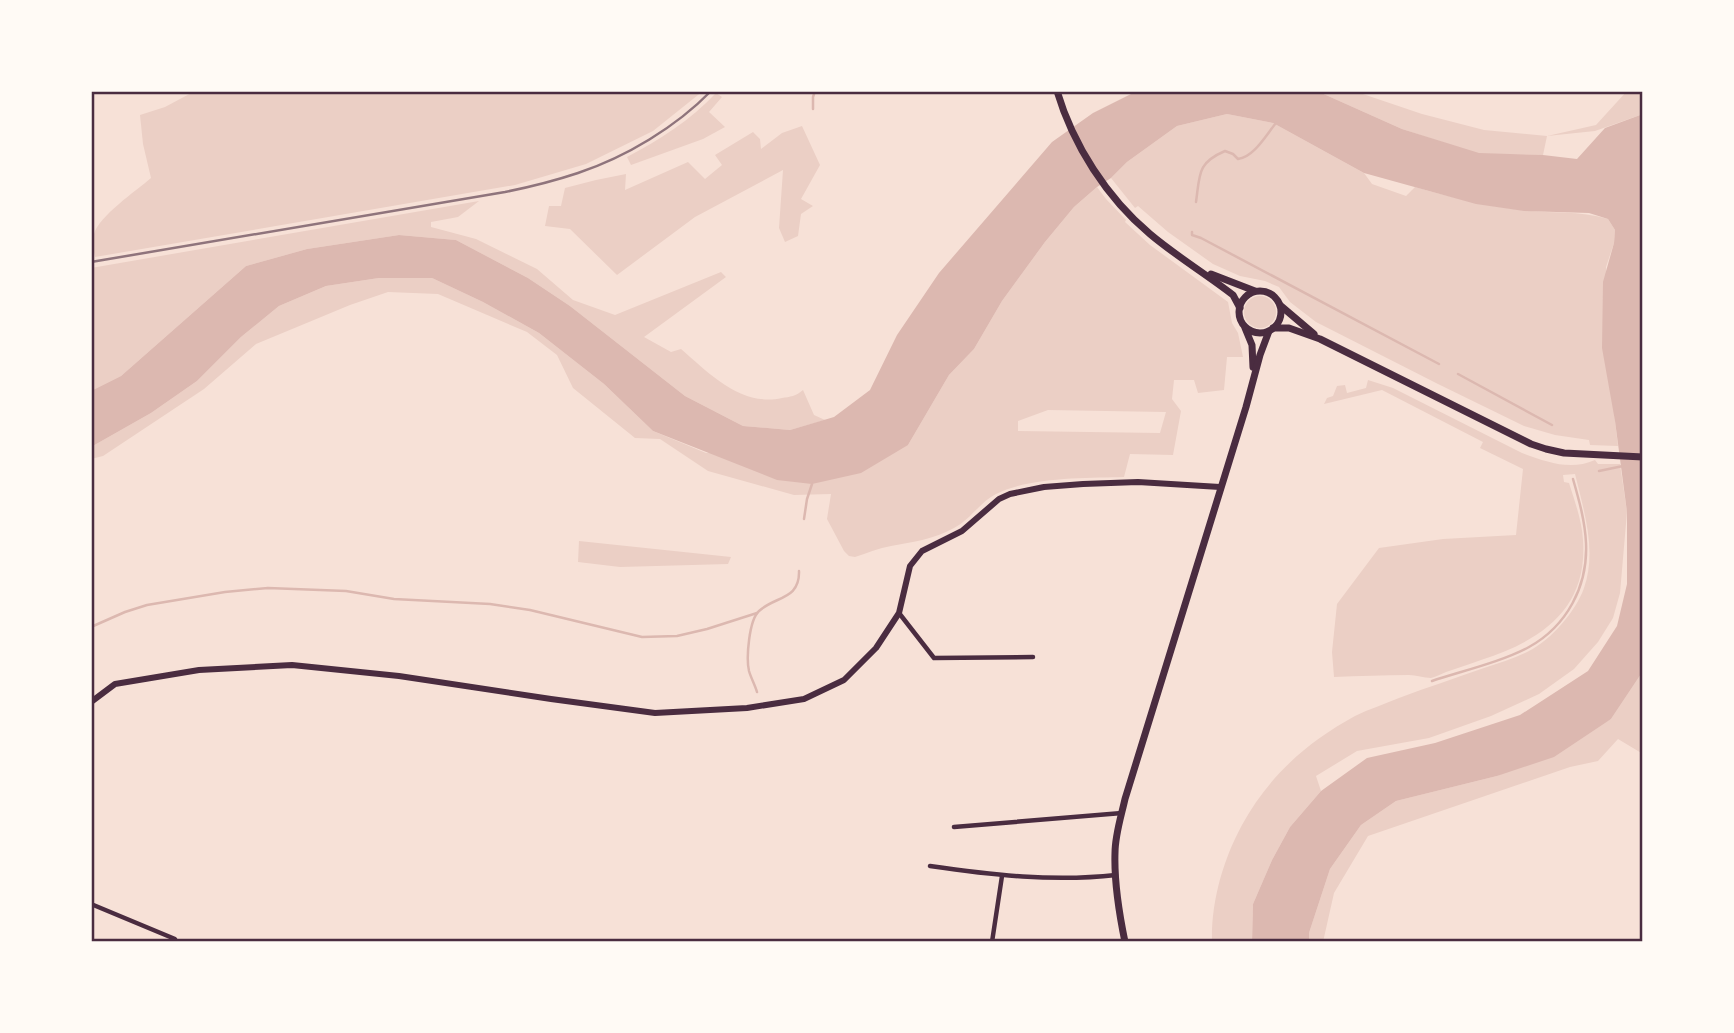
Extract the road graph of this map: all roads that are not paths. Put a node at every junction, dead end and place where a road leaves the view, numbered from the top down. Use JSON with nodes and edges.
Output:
{"nodes":[{"id":1,"x":1057,"y":91,"type":"edge"},
{"id":2,"x":1200,"y":270,"type":"junction"},
{"id":3,"x":1261,"y":292,"type":"junction"},
{"id":4,"x":1279,"y":304,"type":"junction"},
{"id":5,"x":1240,"y":308,"type":"junction"},
{"id":6,"x":1245,"y":327,"type":"junction"},
{"id":7,"x":1271,"y":330,"type":"junction"},
{"id":8,"x":1320,"y":339,"type":"junction"},
{"id":9,"x":1254,"y":375,"type":"junction"},
{"id":10,"x":1643,"y":457,"type":"edge"},
{"id":11,"x":1220,"y":487,"type":"junction"},
{"id":12,"x":899,"y":612,"type":"junction"},
{"id":13,"x":1033,"y":657,"type":"dead end"},
{"id":14,"x":91,"y":702,"type":"edge"},
{"id":15,"x":1122,"y":813,"type":"junction"},
{"id":16,"x":954,"y":827,"type":"dead end"},
{"id":17,"x":930,"y":866,"type":"dead end"},
{"id":18,"x":1116,"y":875,"type":"junction"},
{"id":19,"x":1002,"y":876,"type":"junction"},
{"id":20,"x":91,"y":904,"type":"edge"},
{"id":21,"x":175,"y":939,"type":"dead end"},
{"id":22,"x":992,"y":942,"type":"edge"},
{"id":23,"x":1125,"y":942,"type":"edge"}],
"edges":[{"from":1,"to":2,"type":"main road"},
{"from":2,"to":3,"type":"main road"},
{"from":2,"to":5,"type":"main road"},
{"from":3,"to":4,"type":"main road"},
{"from":3,"to":5,"type":"main road"},
{"from":4,"to":7,"type":"main road"},
{"from":4,"to":8,"type":"main road"},
{"from":5,"to":6,"type":"main road"},
{"from":6,"to":7,"type":"main road"},
{"from":6,"to":9,"type":"main road"},
{"from":7,"to":8,"type":"main road"},
{"from":7,"to":9,"type":"main road"},
{"from":8,"to":10,"type":"main road"},
{"from":9,"to":11,"type":"main road"},
{"from":11,"to":12,"type":"street"},
{"from":11,"to":15,"type":"main road"},
{"from":12,"to":13,"type":"street"},
{"from":12,"to":14,"type":"street"},
{"from":15,"to":16,"type":"street"},
{"from":15,"to":18,"type":"main road"},
{"from":17,"to":19,"type":"street"},
{"from":18,"to":19,"type":"street"},
{"from":18,"to":23,"type":"main road"},
{"from":19,"to":22,"type":"street"},
{"from":20,"to":21,"type":"street"}]}
